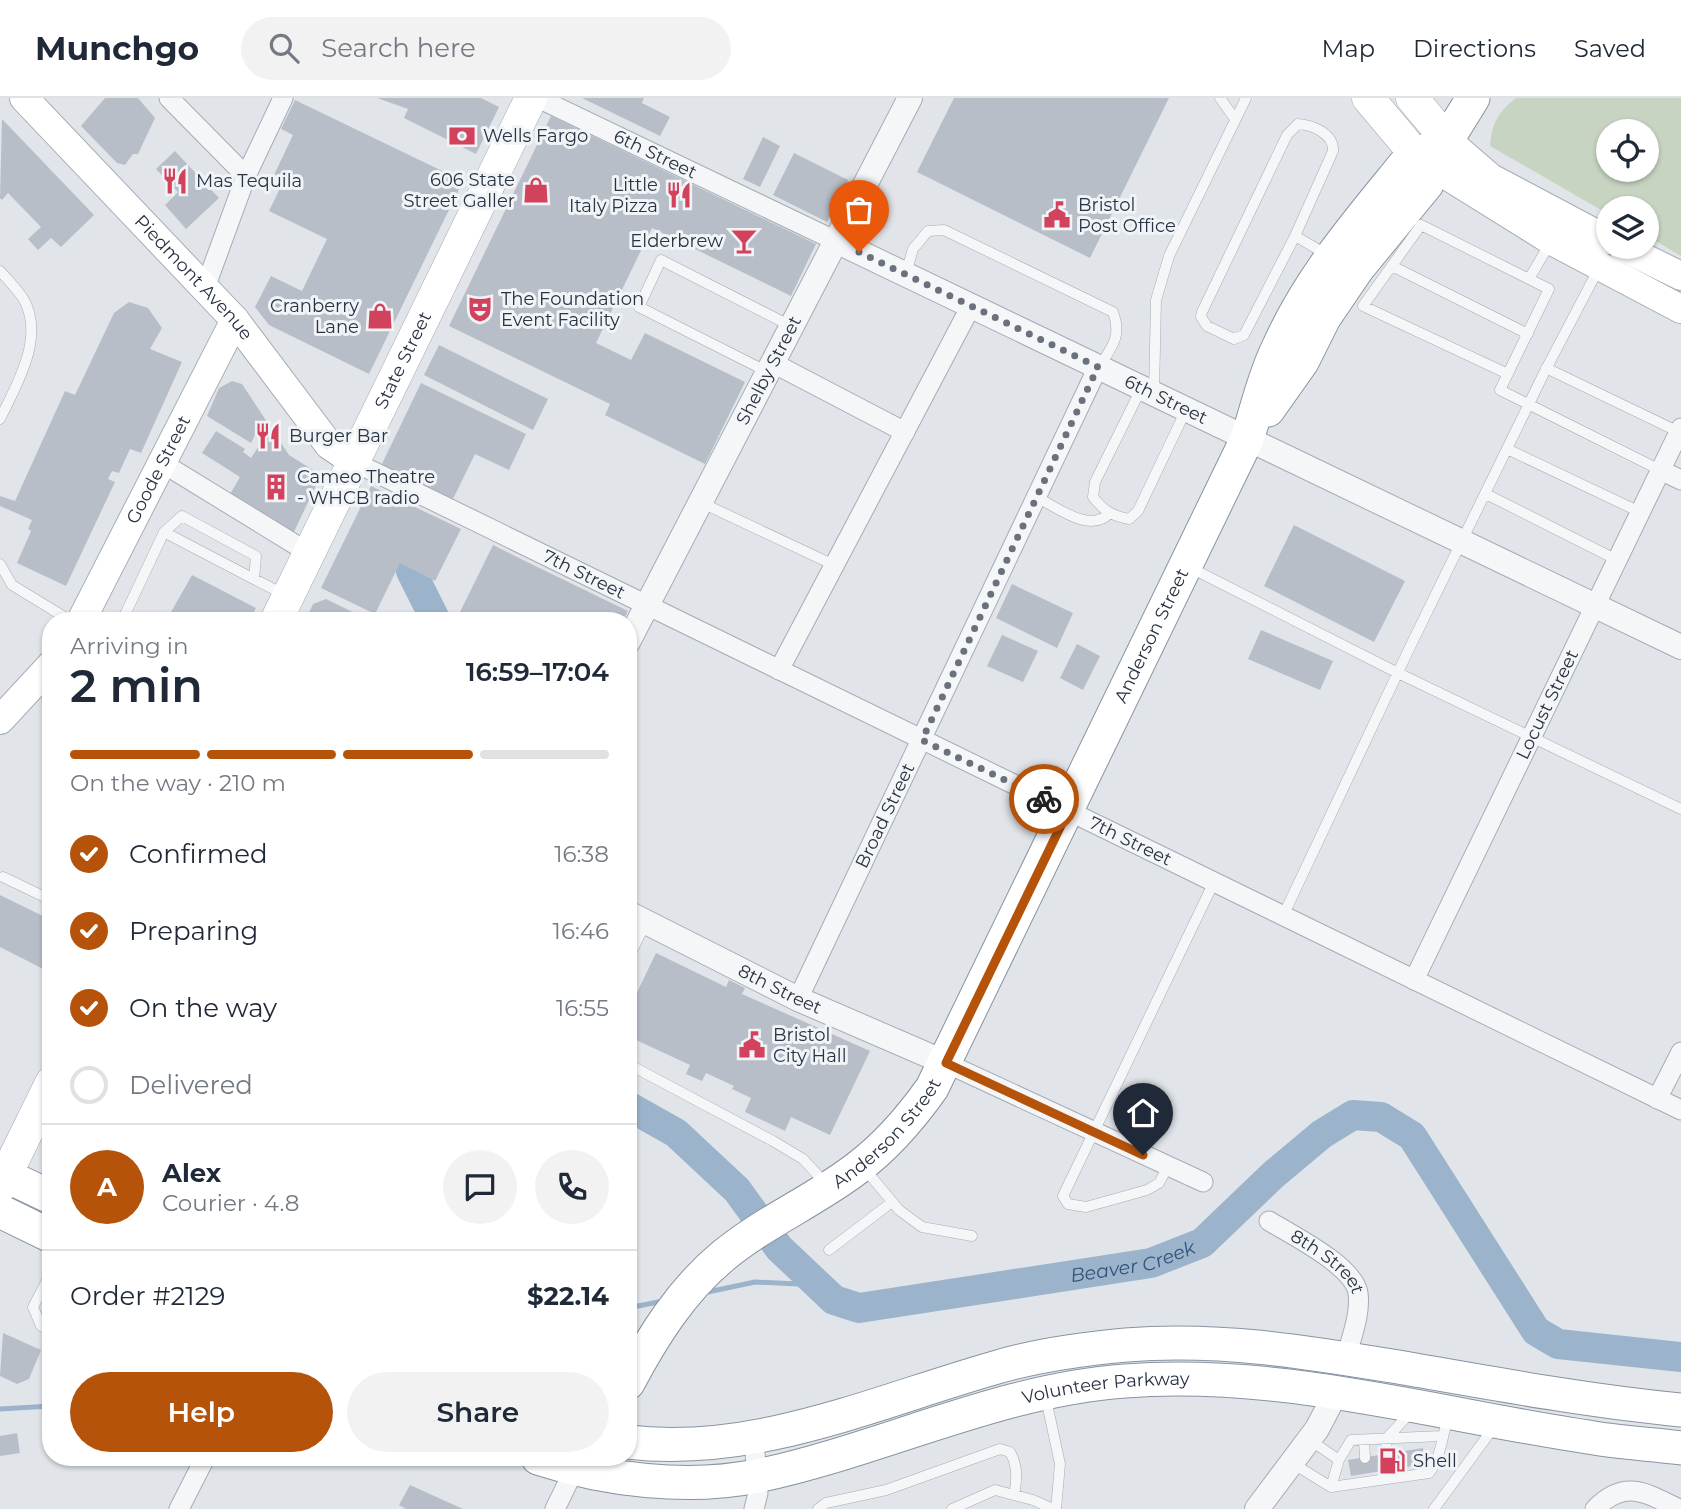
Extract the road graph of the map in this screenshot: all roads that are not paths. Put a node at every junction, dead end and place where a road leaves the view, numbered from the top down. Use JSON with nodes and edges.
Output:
{"nodes":[{"id":1,"x":23,"y":98,"type":"edge"},
{"id":2,"x":169,"y":98,"type":"edge"},
{"id":3,"x":283,"y":98,"type":"edge"},
{"id":4,"x":531,"y":98,"type":"edge"},
{"id":5,"x":538,"y":98,"type":"edge"},
{"id":6,"x":910,"y":98,"type":"edge"},
{"id":7,"x":1220,"y":98,"type":"edge"},
{"id":8,"x":1246,"y":98,"type":"edge"},
{"id":9,"x":1368,"y":98,"type":"edge"},
{"id":10,"x":1412,"y":98,"type":"edge"},
{"id":11,"x":1473,"y":98,"type":"edge"},
{"id":12,"x":1236,"y":119,"type":"junction"},
{"id":13,"x":1433,"y":154,"type":"junction"},
{"id":14,"x":246,"y":176,"type":"junction"},
{"id":15,"x":1596,"y":234,"type":"edge"},
{"id":16,"x":1294,"y":236,"type":"junction"},
{"id":17,"x":836,"y":241,"type":"junction"},
{"id":18,"x":1552,"y":241,"type":"junction"},
{"id":19,"x":1330,"y":256,"type":"junction"},
{"id":20,"x":1646,"y":259,"type":"edge"},
{"id":21,"x":1392,"y":266,"type":"junction"},
{"id":22,"x":1600,"y":268,"type":"junction"},
{"id":23,"x":0,"y":271,"type":"edge"},
{"id":24,"x":906,"y":275,"type":"junction"},
{"id":25,"x":1681,"y":276,"type":"edge"},
{"id":26,"x":1529,"y":279,"type":"junction"},
{"id":27,"x":205,"y":288,"type":"junction"},
{"id":28,"x":971,"y":306,"type":"junction"},
{"id":29,"x":1681,"y":309,"type":"edge"},
{"id":30,"x":235,"y":320,"type":"junction"},
{"id":31,"x":791,"y":327,"type":"junction"},
{"id":32,"x":1528,"y":334,"type":"junction"},
{"id":33,"x":770,"y":367,"type":"junction"},
{"id":34,"x":1098,"y":367,"type":"junction"},
{"id":35,"x":1546,"y":368,"type":"junction"},
{"id":36,"x":1508,"y":374,"type":"junction"},
{"id":37,"x":1148,"y":391,"type":"junction"},
{"id":38,"x":1528,"y":406,"type":"junction"},
{"id":39,"x":1186,"y":410,"type":"junction"},
{"id":40,"x":0,"y":419,"type":"edge"},
{"id":41,"x":1680,"y":430,"type":"edge"},
{"id":42,"x":905,"y":432,"type":"junction"},
{"id":43,"x":1247,"y":439,"type":"junction"},
{"id":44,"x":1507,"y":449,"type":"junction"},
{"id":45,"x":354,"y":462,"type":"junction"},
{"id":46,"x":164,"y":464,"type":"junction"},
{"id":47,"x":1660,"y":470,"type":"junction"},
{"id":48,"x":1681,"y":480,"type":"edge"},
{"id":49,"x":1486,"y":494,"type":"junction"},
{"id":50,"x":1036,"y":497,"type":"junction"},
{"id":51,"x":700,"y":502,"type":"junction"},
{"id":52,"x":1640,"y":512,"type":"junction"},
{"id":53,"x":1111,"y":513,"type":"junction"},
{"id":54,"x":164,"y":532,"type":"junction"},
{"id":55,"x":1463,"y":542,"type":"junction"},
{"id":56,"x":309,"y":553,"type":"junction"},
{"id":57,"x":1617,"y":560,"type":"junction"},
{"id":58,"x":0,"y":564,"type":"edge"},
{"id":59,"x":834,"y":565,"type":"junction"},
{"id":60,"x":1185,"y":566,"type":"junction"},
{"id":61,"x":254,"y":579,"type":"junction"},
{"id":62,"x":647,"y":606,"type":"junction"},
{"id":63,"x":1595,"y":606,"type":"junction"},
{"id":64,"x":282,"y":609,"type":"edge"},
{"id":65,"x":56,"y":612,"type":"edge"},
{"id":66,"x":86,"y":612,"type":"edge"},
{"id":67,"x":126,"y":612,"type":"edge"},
{"id":68,"x":637,"y":625,"type":"edge"},
{"id":69,"x":1681,"y":647,"type":"edge"},
{"id":70,"x":779,"y":670,"type":"junction"},
{"id":71,"x":1398,"y":673,"type":"junction"},
{"id":72,"x":42,"y":674,"type":"edge"},
{"id":73,"x":0,"y":720,"type":"edge"},
{"id":74,"x":1531,"y":737,"type":"junction"},
{"id":75,"x":922,"y":740,"type":"junction"},
{"id":76,"x":1681,"y":809,"type":"edge"},
{"id":77,"x":1068,"y":811,"type":"junction"},
{"id":78,"x":3,"y":877,"type":"dead end"},
{"id":79,"x":1214,"y":882,"type":"junction"},
{"id":80,"x":42,"y":896,"type":"edge"},
{"id":81,"x":1283,"y":916,"type":"junction"},
{"id":82,"x":637,"y":917,"type":"edge"},
{"id":83,"x":1414,"y":980,"type":"junction"},
{"id":84,"x":798,"y":999,"type":"junction"},
{"id":85,"x":1681,"y":1052,"type":"edge"},
{"id":86,"x":946,"y":1063,"type":"junction"},
{"id":87,"x":637,"y":1070,"type":"edge"},
{"id":88,"x":1657,"y":1099,"type":"junction"},
{"id":89,"x":42,"y":1100,"type":"edge"},
{"id":90,"x":1681,"y":1110,"type":"edge"},
{"id":91,"x":1095,"y":1132,"type":"junction"},
{"id":92,"x":862,"y":1165,"type":"junction"},
{"id":93,"x":1168,"y":1166,"type":"junction"},
{"id":94,"x":2,"y":1178,"type":"edge"},
{"id":95,"x":1203,"y":1182,"type":"dead end"},
{"id":96,"x":829,"y":1188,"type":"junction"},
{"id":97,"x":42,"y":1194,"type":"edge"},
{"id":98,"x":892,"y":1202,"type":"junction"},
{"id":99,"x":0,"y":1211,"type":"edge"},
{"id":100,"x":1269,"y":1221,"type":"dead end"},
{"id":101,"x":42,"y":1232,"type":"edge"},
{"id":102,"x":972,"y":1236,"type":"dead end"},
{"id":103,"x":830,"y":1250,"type":"dead end"},
{"id":104,"x":42,"y":1290,"type":"edge"},
{"id":105,"x":42,"y":1322,"type":"edge"},
{"id":106,"x":1346,"y":1358,"type":"junction"},
{"id":107,"x":637,"y":1369,"type":"edge"},
{"id":108,"x":1045,"y":1393,"type":"junction"},
{"id":109,"x":1336,"y":1393,"type":"junction"},
{"id":110,"x":1681,"y":1410,"type":"edge"},
{"id":111,"x":1498,"y":1421,"type":"junction"},
{"id":112,"x":1413,"y":1422,"type":"junction"},
{"id":113,"x":1446,"y":1424,"type":"junction"},
{"id":114,"x":754,"y":1439,"type":"junction"},
{"id":115,"x":1310,"y":1439,"type":"junction"},
{"id":116,"x":1386,"y":1439,"type":"junction"},
{"id":117,"x":1364,"y":1440,"type":"junction"},
{"id":118,"x":637,"y":1442,"type":"edge"},
{"id":119,"x":1681,"y":1448,"type":"edge"},
{"id":120,"x":1410,"y":1450,"type":"dead end"},
{"id":121,"x":1387,"y":1454,"type":"dead end"},
{"id":122,"x":1365,"y":1458,"type":"dead end"},
{"id":123,"x":1339,"y":1460,"type":"junction"},
{"id":124,"x":1292,"y":1463,"type":"junction"},
{"id":125,"x":201,"y":1466,"type":"edge"},
{"id":126,"x":577,"y":1466,"type":"edge"},
{"id":127,"x":593,"y":1466,"type":"edge"},
{"id":128,"x":757,"y":1476,"type":"junction"},
{"id":129,"x":1331,"y":1487,"type":"junction"},
{"id":130,"x":1014,"y":1495,"type":"junction"},
{"id":131,"x":179,"y":1509,"type":"edge"},
{"id":132,"x":555,"y":1509,"type":"edge"},
{"id":133,"x":754,"y":1509,"type":"edge"},
{"id":134,"x":818,"y":1509,"type":"edge"},
{"id":135,"x":952,"y":1509,"type":"edge"},
{"id":136,"x":1054,"y":1509,"type":"edge"},
{"id":137,"x":1257,"y":1509,"type":"edge"},
{"id":138,"x":1434,"y":1509,"type":"edge"},
{"id":139,"x":1595,"y":1509,"type":"edge"},
{"id":140,"x":1679,"y":1509,"type":"edge"}],
"edges":[{"from":1,"to":27,"type":"main road","name":"Piedmont Avenue"},
{"from":2,"to":14,"type":"street"},
{"from":3,"to":14,"type":"street"},
{"from":4,"to":45,"type":"main road","name":"State Street"},
{"from":5,"to":17,"type":"street","name":"6th Street"},
{"from":6,"to":17,"type":"street","name":"Shelby Street"},
{"from":7,"to":12,"type":"lane"},
{"from":8,"to":12,"type":"lane"},
{"from":9,"to":13,"type":"main road"},
{"from":10,"to":13,"type":"main road"},
{"from":11,"to":13,"type":"highway","name":"Anderson Street"},
{"from":12,"to":37,"type":"lane"},
{"from":13,"to":15,"type":"main road"},
{"from":13,"to":18,"type":"main road"},
{"from":13,"to":19,"type":"highway","name":"Anderson Street"},
{"from":13,"to":43,"type":"highway","name":"Anderson Street"},
{"from":14,"to":27,"type":"street"},
{"from":16,"to":16,"type":"lane"},
{"from":16,"to":19,"type":"lane"},
{"from":17,"to":24,"type":"street","name":"6th Street"},
{"from":17,"to":31,"type":"street","name":"Shelby Street"},
{"from":18,"to":22,"type":"main road"},
{"from":18,"to":26,"type":"lane"},
{"from":19,"to":43,"type":"highway","name":"Anderson Street"},
{"from":20,"to":25,"type":"main road"},
{"from":21,"to":26,"type":"lane"},
{"from":21,"to":32,"type":"lane"},
{"from":21,"to":36,"type":"lane"},
{"from":22,"to":29,"type":"main road"},
{"from":22,"to":35,"type":"lane"},
{"from":23,"to":40,"type":"lane"},
{"from":24,"to":28,"type":"street","name":"6th Street"},
{"from":24,"to":34,"type":"lane"},
{"from":26,"to":32,"type":"lane"},
{"from":27,"to":30,"type":"main road","name":"Piedmont Avenue"},
{"from":28,"to":34,"type":"street","name":"6th Street"},
{"from":28,"to":42,"type":"street"},
{"from":30,"to":45,"type":"main road","name":"Piedmont Avenue"},
{"from":30,"to":46,"type":"main road","name":"Goode Street"},
{"from":31,"to":33,"type":"street","name":"Shelby Street"},
{"from":31,"to":33,"type":"lane"},
{"from":32,"to":36,"type":"lane"},
{"from":33,"to":42,"type":"street"},
{"from":33,"to":51,"type":"street","name":"Shelby Street"},
{"from":34,"to":37,"type":"street","name":"6th Street"},
{"from":34,"to":50,"type":"street","name":"Broad Street"},
{"from":35,"to":38,"type":"lane"},
{"from":35,"to":41,"type":"lane"},
{"from":36,"to":38,"type":"lane"},
{"from":37,"to":39,"type":"street","name":"6th Street"},
{"from":37,"to":53,"type":"lane"},
{"from":38,"to":44,"type":"lane"},
{"from":38,"to":47,"type":"lane"},
{"from":39,"to":43,"type":"street","name":"6th Street"},
{"from":39,"to":53,"type":"lane"},
{"from":41,"to":47,"type":"street","name":"Locust Street"},
{"from":42,"to":59,"type":"street"},
{"from":43,"to":55,"type":"street","name":"6th Street"},
{"from":43,"to":60,"type":"highway","name":"Anderson Street"},
{"from":44,"to":49,"type":"lane"},
{"from":44,"to":52,"type":"lane"},
{"from":45,"to":56,"type":"main road","name":"State Street"},
{"from":45,"to":62,"type":"street","name":"7th Street"},
{"from":46,"to":56,"type":"street"},
{"from":46,"to":66,"type":"main road","name":"Goode Street"},
{"from":47,"to":48,"type":"street"},
{"from":47,"to":52,"type":"street","name":"Locust Street"},
{"from":49,"to":55,"type":"lane"},
{"from":49,"to":57,"type":"lane"},
{"from":50,"to":53,"type":"lane"},
{"from":50,"to":75,"type":"street","name":"Broad Street"},
{"from":51,"to":59,"type":"lane"},
{"from":51,"to":62,"type":"street","name":"Shelby Street"},
{"from":52,"to":57,"type":"street","name":"Locust Street"},
{"from":54,"to":61,"type":"lane"},
{"from":54,"to":61,"type":"lane"},
{"from":54,"to":67,"type":"lane"},
{"from":55,"to":63,"type":"street","name":"6th Street"},
{"from":55,"to":71,"type":"lane"},
{"from":56,"to":64,"type":"main road","name":"State Street"},
{"from":57,"to":63,"type":"street","name":"Locust Street"},
{"from":58,"to":65,"type":"lane"},
{"from":59,"to":70,"type":"street"},
{"from":60,"to":71,"type":"lane"},
{"from":60,"to":77,"type":"highway","name":"Anderson Street"},
{"from":61,"to":64,"type":"lane"},
{"from":62,"to":68,"type":"street","name":"Shelby Street"},
{"from":62,"to":70,"type":"street","name":"7th Street"},
{"from":63,"to":69,"type":"street","name":"6th Street"},
{"from":63,"to":74,"type":"street","name":"Locust Street"},
{"from":70,"to":75,"type":"street","name":"7th Street"},
{"from":71,"to":74,"type":"lane"},
{"from":71,"to":81,"type":"lane"},
{"from":72,"to":73,"type":"main road"},
{"from":74,"to":76,"type":"lane"},
{"from":74,"to":83,"type":"street","name":"Locust Street"},
{"from":75,"to":77,"type":"street","name":"7th Street"},
{"from":75,"to":84,"type":"street","name":"Broad Street"},
{"from":77,"to":79,"type":"street","name":"7th Street"},
{"from":77,"to":86,"type":"highway","name":"Anderson Street"},
{"from":78,"to":80,"type":"lane"},
{"from":79,"to":81,"type":"street","name":"7th Street"},
{"from":79,"to":91,"type":"lane"},
{"from":81,"to":83,"type":"street","name":"7th Street"},
{"from":82,"to":84,"type":"street","name":"8th Street"},
{"from":83,"to":88,"type":"street","name":"7th Street"},
{"from":84,"to":86,"type":"street","name":"8th Street"},
{"from":85,"to":88,"type":"street"},
{"from":86,"to":91,"type":"street","name":"8th Street"},
{"from":86,"to":92,"type":"highway","name":"Anderson Street"},
{"from":87,"to":96,"type":"lane"},
{"from":88,"to":90,"type":"street","name":"7th Street"},
{"from":89,"to":94,"type":"main road"},
{"from":91,"to":93,"type":"street","name":"8th Street"},
{"from":91,"to":93,"type":"lane"},
{"from":92,"to":96,"type":"highway","name":"Anderson Street"},
{"from":92,"to":98,"type":"lane"},
{"from":93,"to":95,"type":"street","name":"8th Street"},
{"from":94,"to":97,"type":"highway"},
{"from":96,"to":107,"type":"highway","name":"Anderson Street"},
{"from":98,"to":102,"type":"lane"},
{"from":98,"to":103,"type":"lane"},
{"from":99,"to":101,"type":"highway"},
{"from":100,"to":106,"type":"street","name":"8th Street"},
{"from":104,"to":105,"type":"lane"},
{"from":106,"to":109,"type":"highway"},
{"from":106,"to":110,"type":"highway"},
{"from":106,"to":114,"type":"highway"},
{"from":108,"to":109,"type":"highway","name":"Volunteer Parkway"},
{"from":108,"to":128,"type":"highway","name":"Volunteer Parkway"},
{"from":108,"to":136,"type":"lane"},
{"from":109,"to":112,"type":"highway","name":"Volunteer Parkway"},
{"from":109,"to":115,"type":"street"},
{"from":111,"to":113,"type":"highway","name":"Volunteer Parkway"},
{"from":111,"to":119,"type":"highway","name":"Volunteer Parkway"},
{"from":111,"to":138,"type":"lane"},
{"from":112,"to":113,"type":"highway","name":"Volunteer Parkway"},
{"from":112,"to":116,"type":"lane"},
{"from":112,"to":116,"type":"lane"},
{"from":112,"to":120,"type":"lane"},
{"from":113,"to":129,"type":"lane"},
{"from":114,"to":118,"type":"highway"},
{"from":114,"to":128,"type":"street"},
{"from":115,"to":123,"type":"lane"},
{"from":115,"to":124,"type":"street"},
{"from":116,"to":117,"type":"lane"},
{"from":116,"to":121,"type":"lane"},
{"from":117,"to":122,"type":"lane"},
{"from":117,"to":123,"type":"lane"},
{"from":123,"to":129,"type":"lane"},
{"from":124,"to":129,"type":"lane"},
{"from":124,"to":137,"type":"street"},
{"from":125,"to":131,"type":"street"},
{"from":126,"to":132,"type":"street"},
{"from":127,"to":128,"type":"highway","name":"Volunteer Parkway"},
{"from":128,"to":133,"type":"street"},
{"from":130,"to":134,"type":"lane"},
{"from":130,"to":135,"type":"lane"},
{"from":130,"to":136,"type":"lane"},
{"from":139,"to":140,"type":"street"}]}
